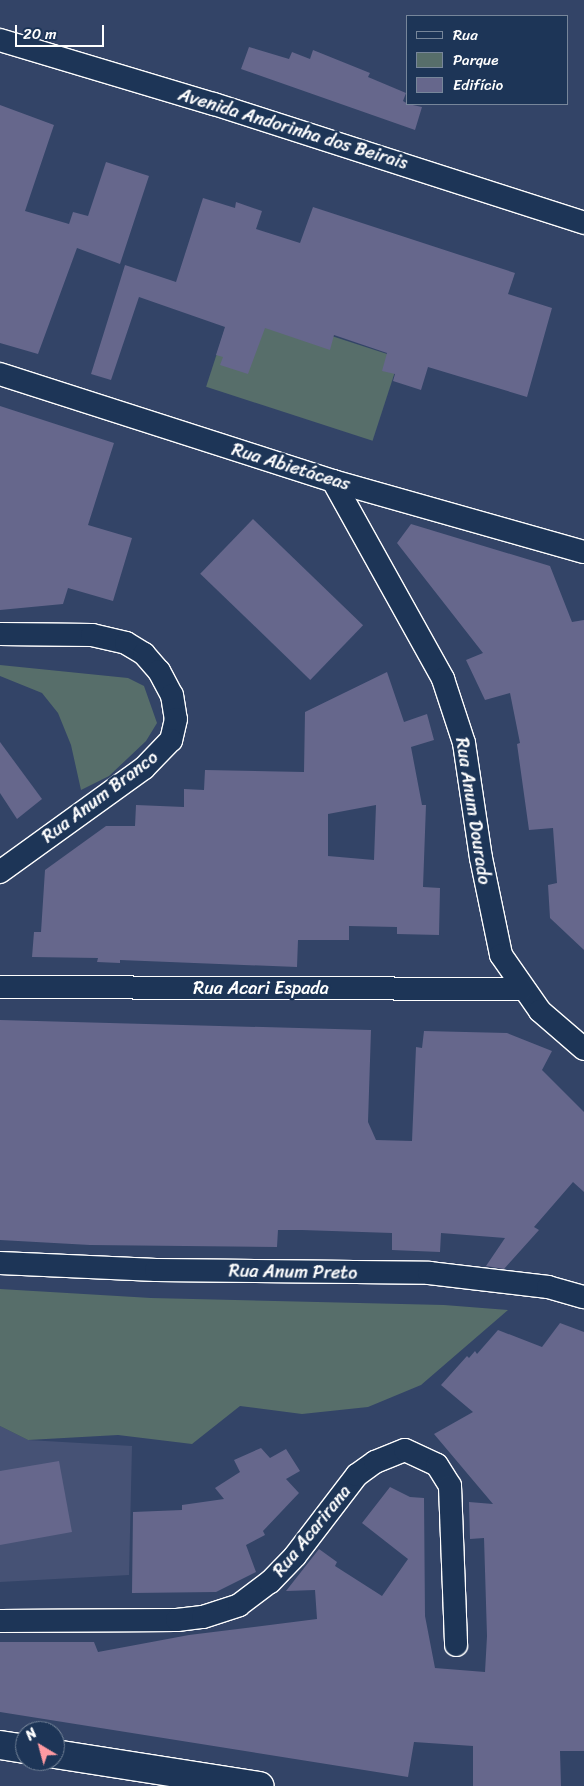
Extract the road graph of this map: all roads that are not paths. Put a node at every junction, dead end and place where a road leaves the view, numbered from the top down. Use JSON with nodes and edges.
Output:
{"nodes":[{"id":1,"x":0,"y":40,"type":"edge"},
{"id":2,"x":584,"y":223,"type":"edge"},
{"id":3,"x":0,"y":374,"type":"edge"},
{"id":4,"x":333,"y":481,"type":"junction"},
{"id":5,"x":584,"y":552,"type":"edge"},
{"id":6,"x":0,"y":634,"type":"edge"},
{"id":7,"x":0,"y":872,"type":"edge"},
{"id":8,"x":0,"y":987,"type":"edge"},
{"id":9,"x":522,"y":989,"type":"junction"},
{"id":10,"x":584,"y":1049,"type":"edge"},
{"id":11,"x":0,"y":1263,"type":"edge"},
{"id":12,"x":584,"y":1297,"type":"edge"},
{"id":13,"x":0,"y":1621,"type":"edge"},
{"id":14,"x":456,"y":1645,"type":"dead end"},
{"id":15,"x":0,"y":1745,"type":"edge"},
{"id":16,"x":15,"y":1747,"type":"edge"},
{"id":17,"x":65,"y":1756,"type":"edge"},
{"id":18,"x":260,"y":1786,"type":"edge"}],
"edges":[{"from":1,"to":2,"type":"street","name":"Avenida Andorinha dos Beirais"},
{"from":3,"to":4,"type":"street","name":"Rua Abietáceas"},
{"from":4,"to":5,"type":"street","name":"Rua Abietáceas"},
{"from":4,"to":9,"type":"street","name":"Rua Anum Dourado"},
{"from":6,"to":7,"type":"street","name":"Rua Anum Branco"},
{"from":8,"to":9,"type":"street","name":"Rua Acari Espada"},
{"from":9,"to":10,"type":"street","name":"Rua Anum Dourado"},
{"from":11,"to":12,"type":"street","name":"Rua Anum Preto"},
{"from":13,"to":14,"type":"street","name":"Rua Acarirana"},
{"from":15,"to":16,"type":"street"},
{"from":17,"to":18,"type":"street"}]}
